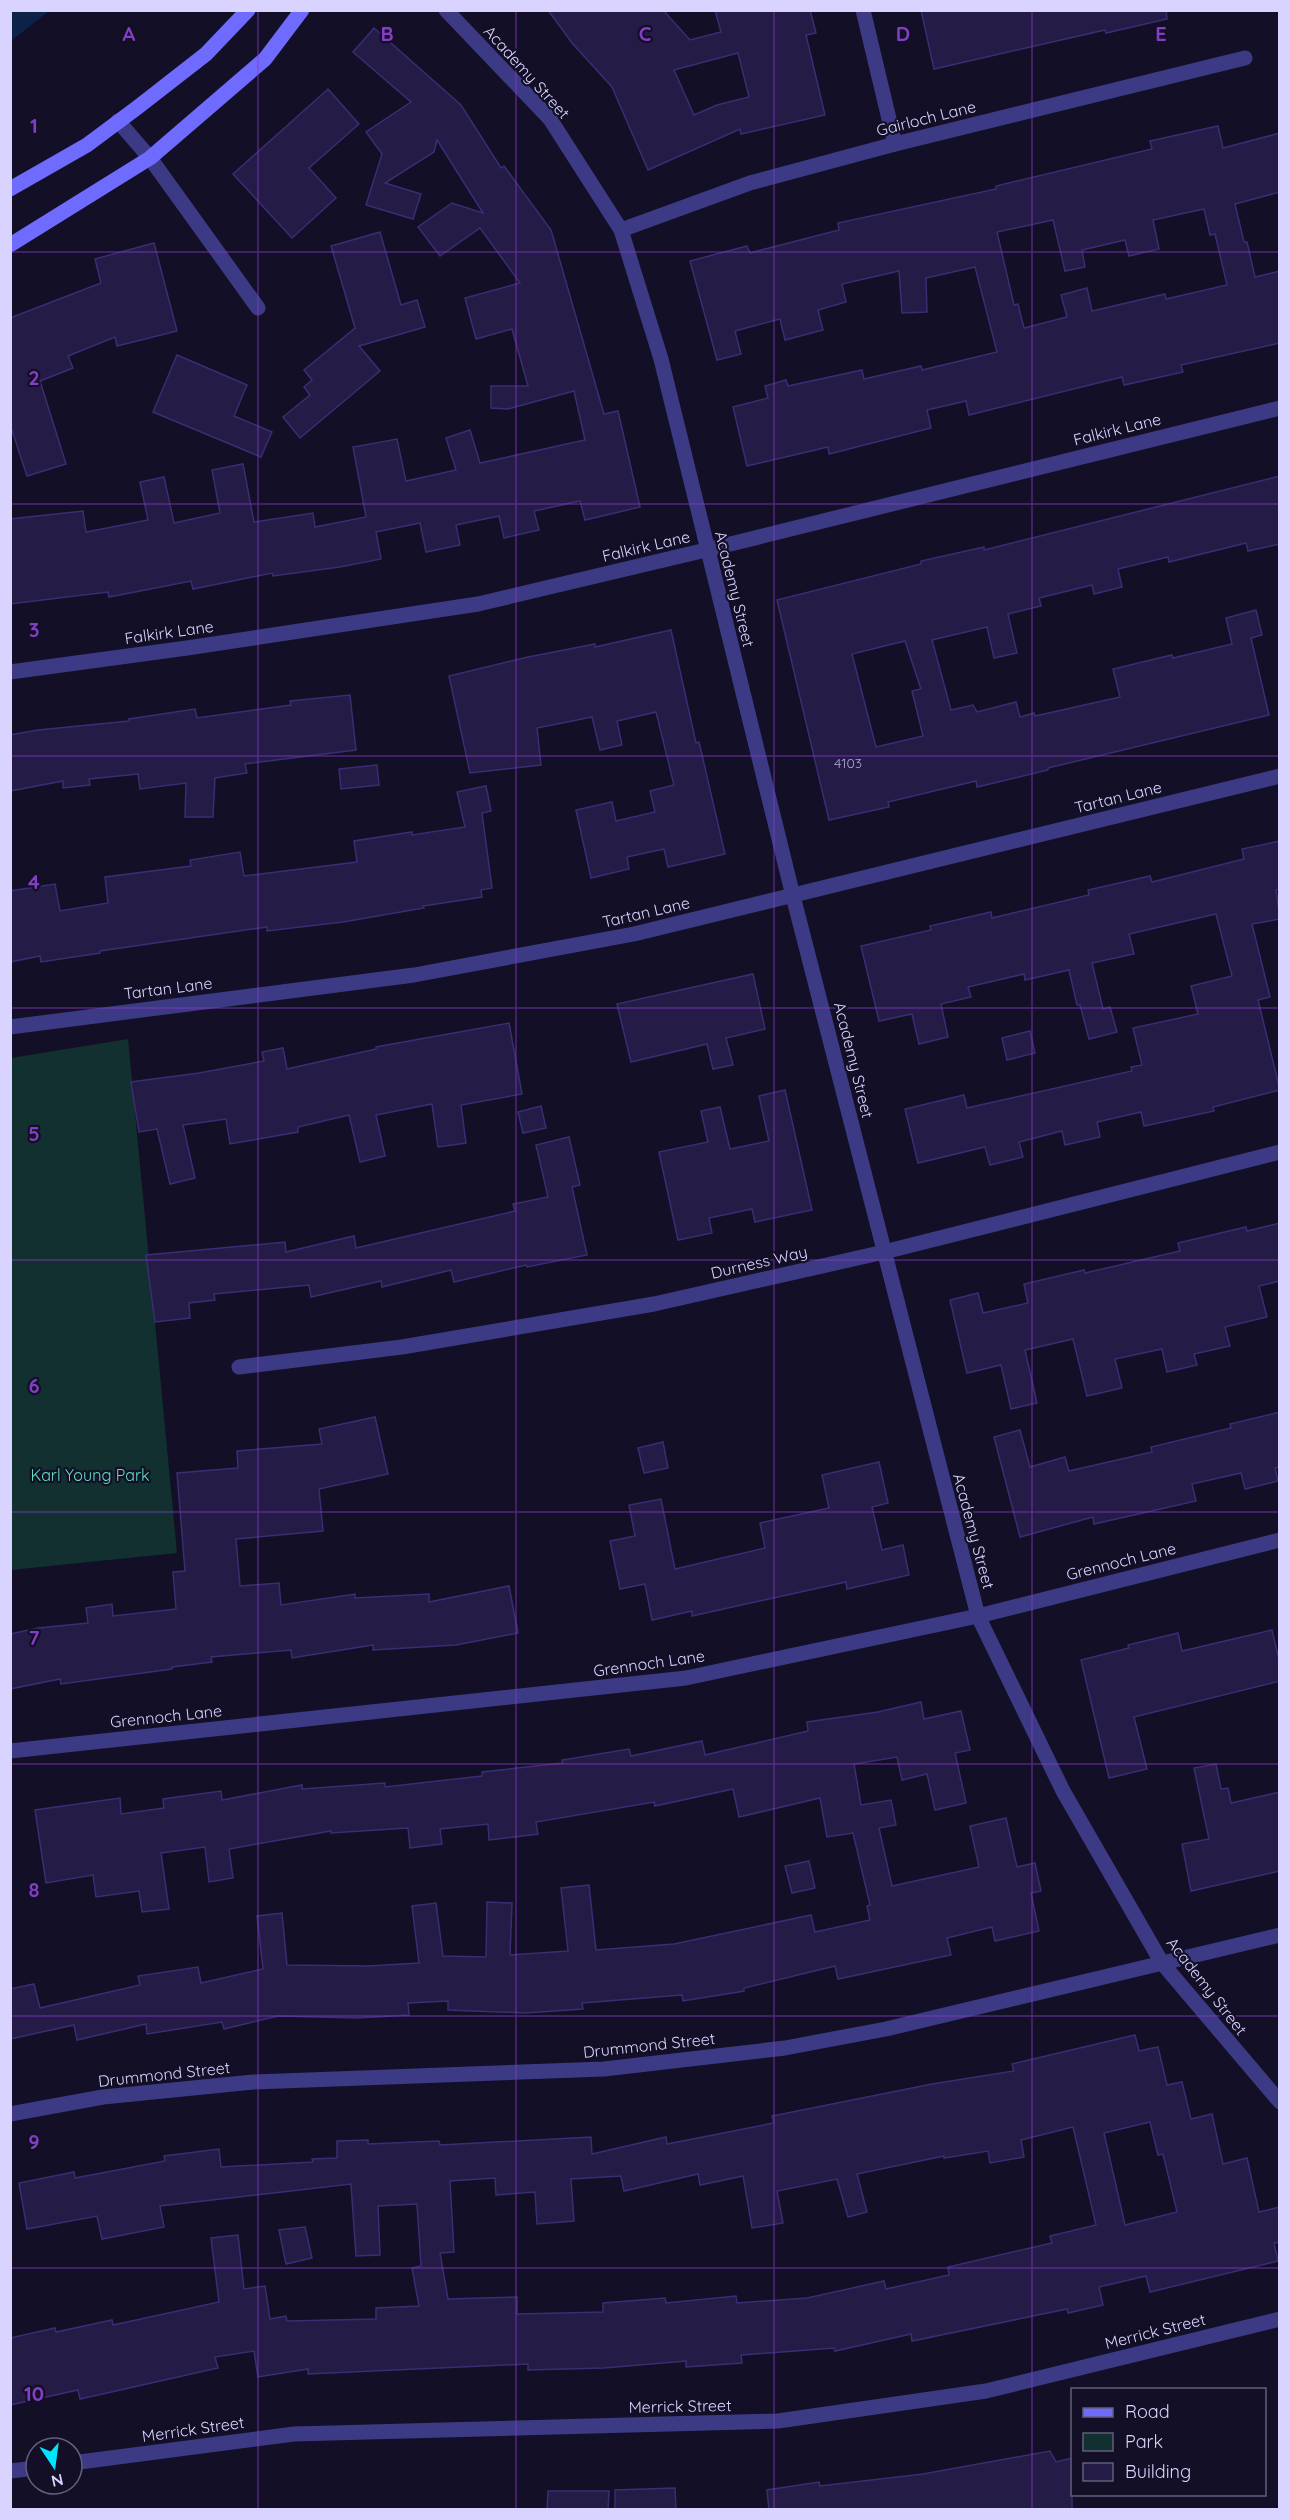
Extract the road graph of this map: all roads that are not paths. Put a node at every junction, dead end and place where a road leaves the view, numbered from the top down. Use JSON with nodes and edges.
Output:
{"nodes":[{"id":1,"x":248,"y":10,"type":"edge"},
{"id":2,"x":302,"y":10,"type":"edge"},
{"id":3,"x":446,"y":10,"type":"edge"},
{"id":4,"x":863,"y":10,"type":"edge"},
{"id":5,"x":1245,"y":58,"type":"dead end"},
{"id":6,"x":118,"y":121,"type":"junction"},
{"id":7,"x":895,"y":144,"type":"junction"},
{"id":8,"x":150,"y":158,"type":"junction"},
{"id":9,"x":10,"y":189,"type":"edge"},
{"id":10,"x":621,"y":230,"type":"junction"},
{"id":11,"x":10,"y":245,"type":"edge"},
{"id":12,"x":258,"y":308,"type":"dead end"},
{"id":13,"x":1280,"y":408,"type":"edge"},
{"id":14,"x":706,"y":550,"type":"junction"},
{"id":15,"x":10,"y":672,"type":"edge"},
{"id":16,"x":1280,"y":776,"type":"edge"},
{"id":17,"x":793,"y":896,"type":"junction"},
{"id":18,"x":10,"y":1027,"type":"edge"},
{"id":19,"x":1280,"y":1152,"type":"edge"},
{"id":20,"x":884,"y":1252,"type":"junction"},
{"id":21,"x":239,"y":1367,"type":"dead end"},
{"id":22,"x":1280,"y":1540,"type":"edge"},
{"id":23,"x":978,"y":1616,"type":"junction"},
{"id":24,"x":10,"y":1750,"type":"edge"},
{"id":25,"x":1280,"y":1935,"type":"edge"},
{"id":26,"x":1162,"y":1963,"type":"junction"},
{"id":27,"x":1280,"y":2102,"type":"edge"},
{"id":28,"x":10,"y":2114,"type":"edge"},
{"id":29,"x":1280,"y":2319,"type":"edge"},
{"id":30,"x":84,"y":2461,"type":"edge"}],
"edges":[{"from":1,"to":6,"type":"main road"},
{"from":2,"to":8,"type":"main road"},
{"from":3,"to":10,"type":"street","name":"Academy Street"},
{"from":4,"to":7,"type":"street"},
{"from":5,"to":7,"type":"street","name":"Gairloch Lane"},
{"from":6,"to":8,"type":"street"},
{"from":6,"to":9,"type":"main road"},
{"from":7,"to":10,"type":"street","name":"Gairloch Lane"},
{"from":8,"to":11,"type":"main road"},
{"from":8,"to":12,"type":"street"},
{"from":10,"to":14,"type":"street","name":"Academy Street"},
{"from":13,"to":14,"type":"street","name":"Falkirk Lane"},
{"from":14,"to":15,"type":"street","name":"Falkirk Lane"},
{"from":14,"to":17,"type":"street","name":"Academy Street"},
{"from":16,"to":17,"type":"street","name":"Tartan Lane"},
{"from":17,"to":18,"type":"street","name":"Tartan Lane"},
{"from":17,"to":20,"type":"street","name":"Academy Street"},
{"from":19,"to":20,"type":"street","name":"Durness Way"},
{"from":20,"to":21,"type":"street","name":"Durness Way"},
{"from":20,"to":23,"type":"street","name":"Academy Street"},
{"from":22,"to":23,"type":"street","name":"Grennoch Lane"},
{"from":23,"to":24,"type":"street","name":"Grennoch Lane"},
{"from":23,"to":26,"type":"street","name":"Academy Street"},
{"from":25,"to":26,"type":"street","name":"Drummond Street"},
{"from":26,"to":27,"type":"street","name":"Academy Street"},
{"from":26,"to":28,"type":"street","name":"Drummond Street"},
{"from":29,"to":30,"type":"street","name":"Merrick Street"}]}
